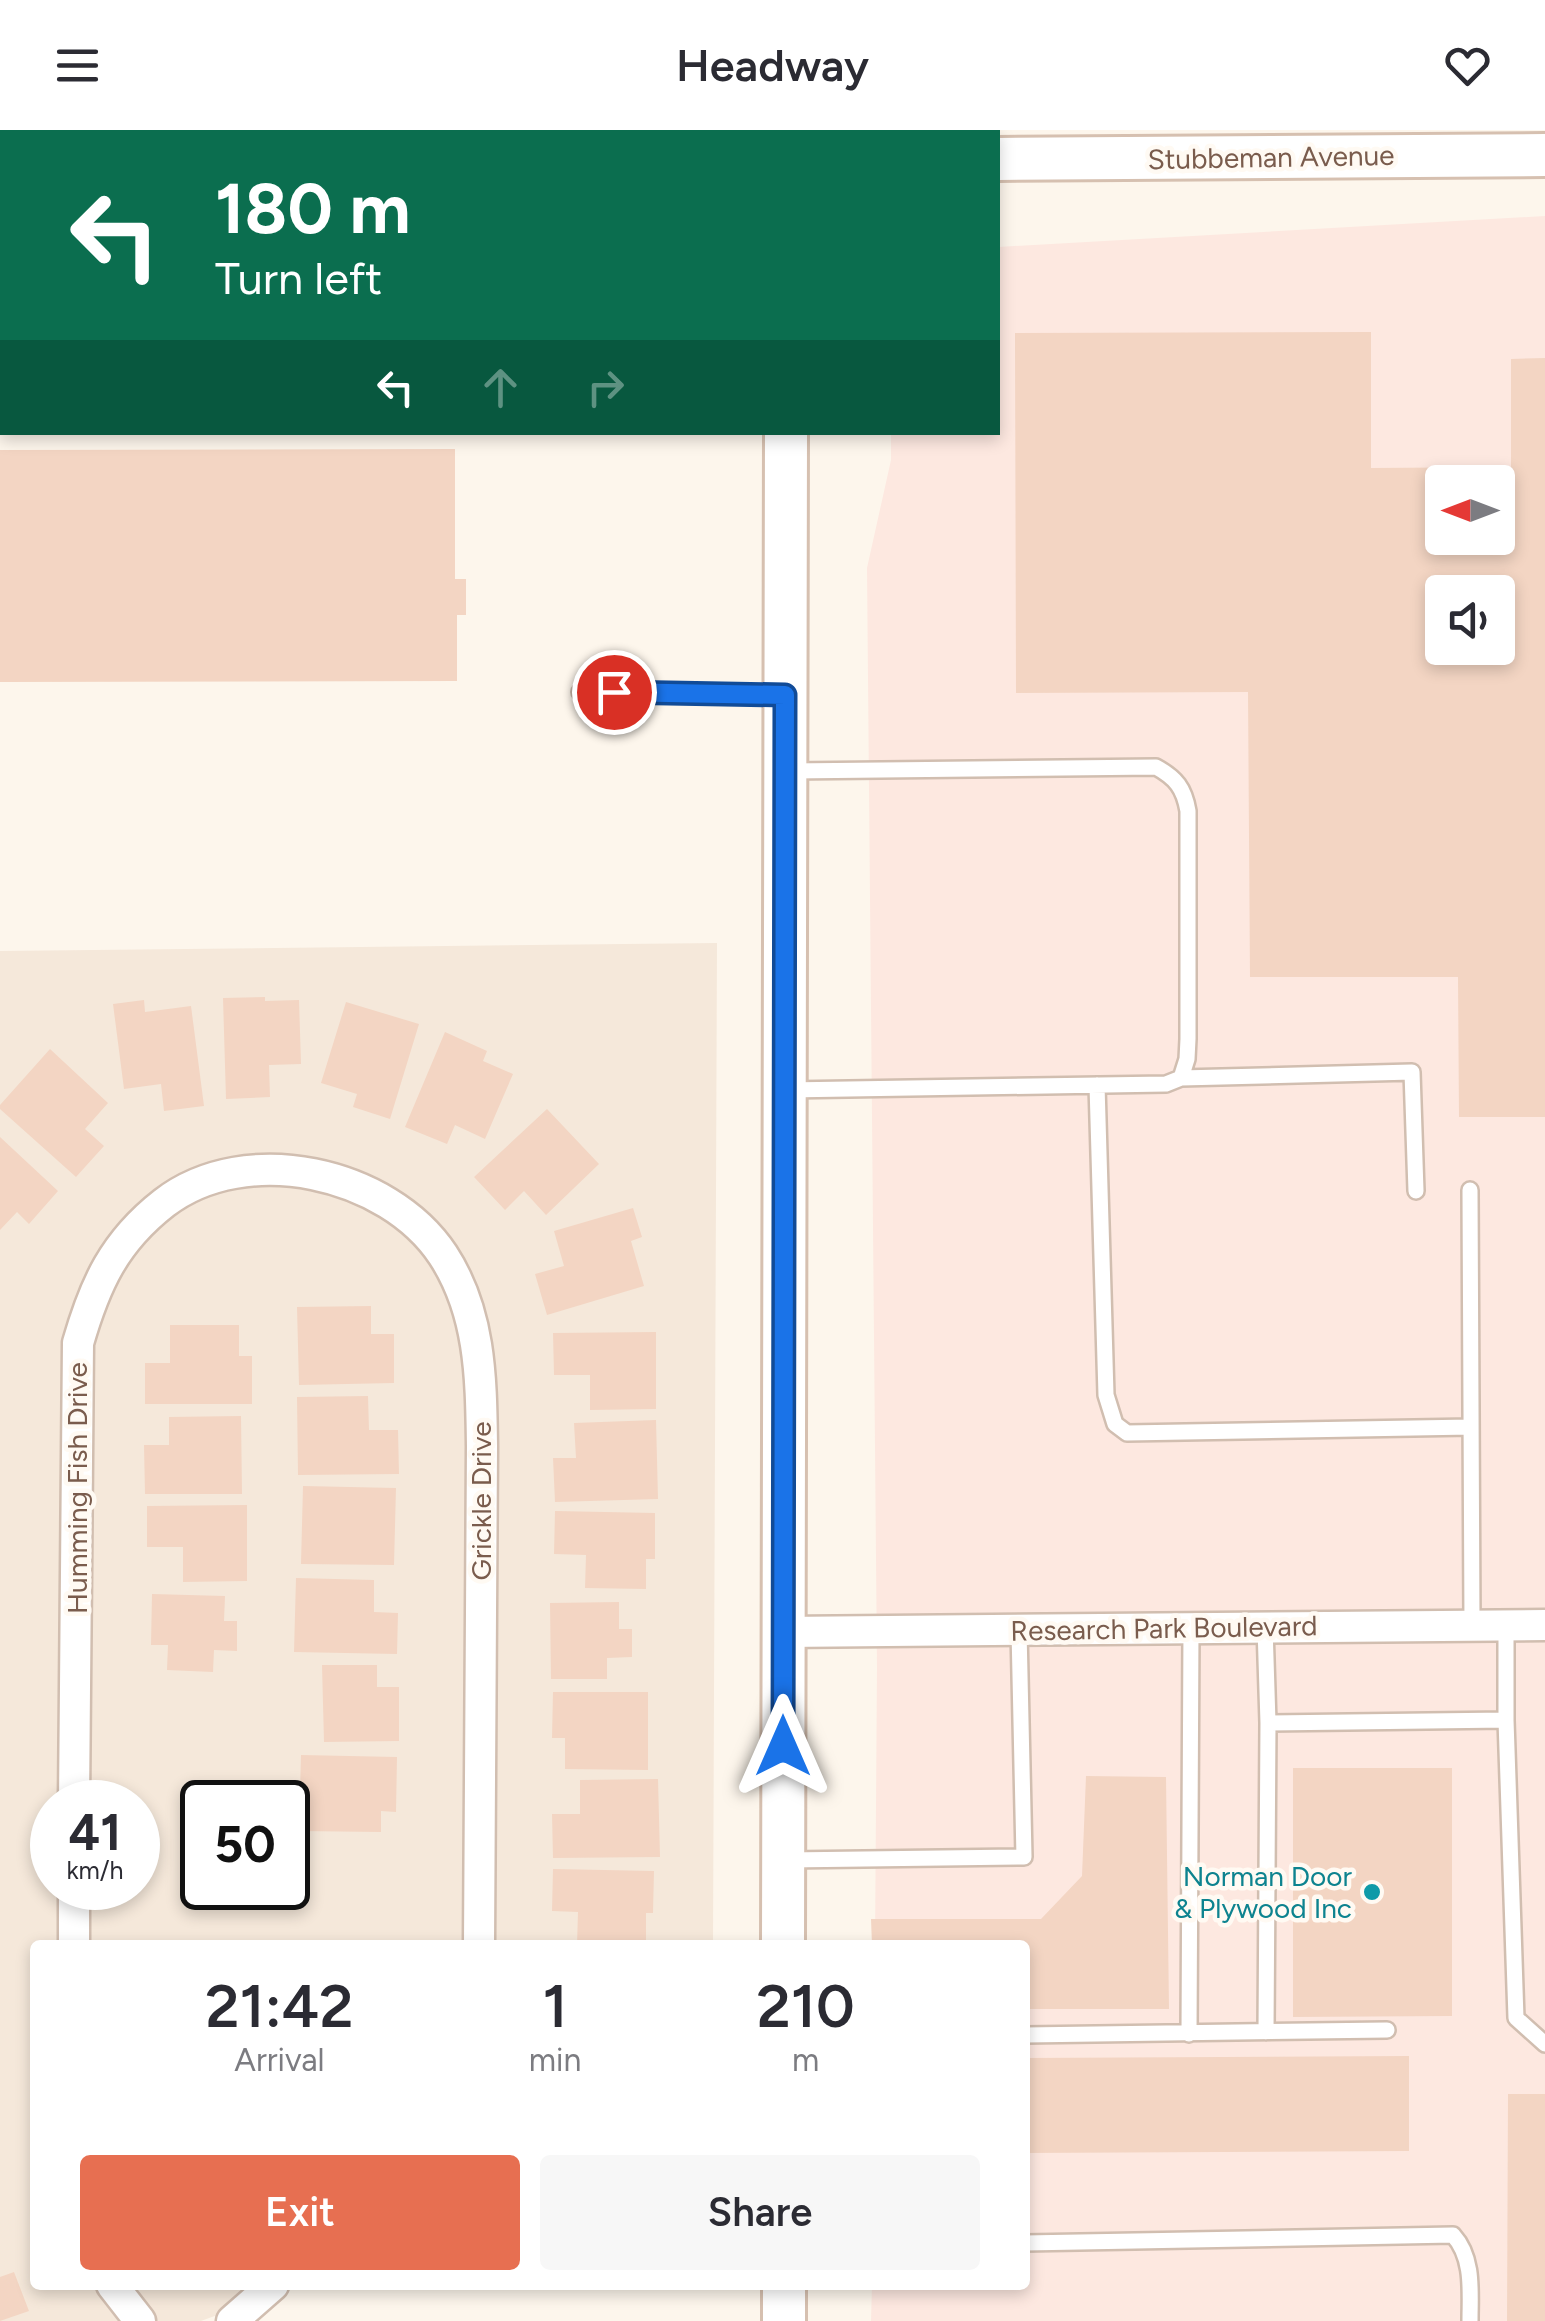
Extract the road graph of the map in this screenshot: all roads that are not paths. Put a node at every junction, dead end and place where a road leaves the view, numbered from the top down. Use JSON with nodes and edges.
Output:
{"nodes":[{"id":1,"x":1545,"y":155,"type":"edge"},
{"id":2,"x":1000,"y":160,"type":"edge"},
{"id":3,"x":786,"y":435,"type":"edge"},
{"id":4,"x":580,"y":692,"type":"dead end"},
{"id":5,"x":785,"y":695,"type":"junction"},
{"id":6,"x":785,"y":771,"type":"junction"},
{"id":7,"x":1181,"y":1078,"type":"junction"},
{"id":8,"x":1097,"y":1086,"type":"junction"},
{"id":9,"x":784,"y":1090,"type":"junction"},
{"id":10,"x":280,"y":1171,"type":"joint"},
{"id":11,"x":1470,"y":1190,"type":"dead end"},
{"id":12,"x":1416,"y":1191,"type":"dead end"},
{"id":13,"x":1472,"y":1427,"type":"junction"},
{"id":14,"x":1472,"y":1624,"type":"junction"},
{"id":15,"x":1506,"y":1624,"type":"junction"},
{"id":16,"x":1545,"y":1624,"type":"edge"},
{"id":17,"x":1265,"y":1627,"type":"junction"},
{"id":18,"x":1190,"y":1628,"type":"junction"},
{"id":19,"x":1020,"y":1630,"type":"junction"},
{"id":20,"x":783,"y":1632,"type":"junction"},
{"id":21,"x":1506,"y":1720,"type":"junction"},
{"id":22,"x":1268,"y":1723,"type":"junction"},
{"id":23,"x":74,"y":1780,"type":"edge"},
{"id":24,"x":784,"y":1860,"type":"junction"},
{"id":25,"x":74,"y":1910,"type":"edge"},
{"id":26,"x":74,"y":1940,"type":"edge"},
{"id":27,"x":479,"y":1940,"type":"edge"},
{"id":28,"x":784,"y":1940,"type":"edge"},
{"id":29,"x":1388,"y":2030,"type":"dead end"},
{"id":30,"x":1266,"y":2032,"type":"junction"},
{"id":31,"x":1189,"y":2034,"type":"junction"},
{"id":32,"x":1030,"y":2035,"type":"edge"},
{"id":33,"x":1545,"y":2044,"type":"edge"},
{"id":34,"x":1030,"y":2243,"type":"edge"},
{"id":35,"x":116,"y":2290,"type":"edge"},
{"id":36,"x":267,"y":2290,"type":"edge"},
{"id":37,"x":784,"y":2290,"type":"edge"},
{"id":38,"x":140,"y":2321,"type":"edge"},
{"id":39,"x":232,"y":2321,"type":"edge"},
{"id":40,"x":784,"y":2321,"type":"edge"},
{"id":41,"x":1470,"y":2321,"type":"edge"}],
"edges":[{"from":1,"to":2,"type":"main road","name":"Stubbeman Avenue"},
{"from":3,"to":5,"type":"main road"},
{"from":4,"to":5,"type":"lane"},
{"from":5,"to":6,"type":"main road"},
{"from":6,"to":7,"type":"lane"},
{"from":6,"to":9,"type":"main road"},
{"from":7,"to":8,"type":"lane"},
{"from":7,"to":12,"type":"lane"},
{"from":8,"to":9,"type":"lane"},
{"from":8,"to":13,"type":"lane"},
{"from":9,"to":20,"type":"main road"},
{"from":10,"to":23,"type":"street","name":"Humming Fish Drive"},
{"from":10,"to":27,"type":"street","name":"Grickle Drive"},
{"from":11,"to":13,"type":"lane"},
{"from":13,"to":14,"type":"lane"},
{"from":14,"to":15,"type":"street","name":"Research Park Boulevard"},
{"from":14,"to":17,"type":"street","name":"Research Park Boulevard"},
{"from":15,"to":16,"type":"street","name":"Research Park Boulevard"},
{"from":15,"to":21,"type":"lane"},
{"from":17,"to":18,"type":"street","name":"Research Park Boulevard"},
{"from":17,"to":22,"type":"lane"},
{"from":18,"to":19,"type":"street","name":"Research Park Boulevard"},
{"from":18,"to":31,"type":"lane"},
{"from":19,"to":20,"type":"street","name":"Research Park Boulevard"},
{"from":19,"to":24,"type":"lane"},
{"from":20,"to":24,"type":"main road"},
{"from":21,"to":22,"type":"lane"},
{"from":21,"to":33,"type":"lane"},
{"from":22,"to":30,"type":"lane"},
{"from":24,"to":28,"type":"main road"},
{"from":25,"to":26,"type":"street"},
{"from":29,"to":30,"type":"lane"},
{"from":30,"to":31,"type":"lane"},
{"from":31,"to":32,"type":"lane"},
{"from":34,"to":41,"type":"lane"},
{"from":35,"to":38,"type":"street"},
{"from":36,"to":39,"type":"street"},
{"from":37,"to":40,"type":"main road"}]}
